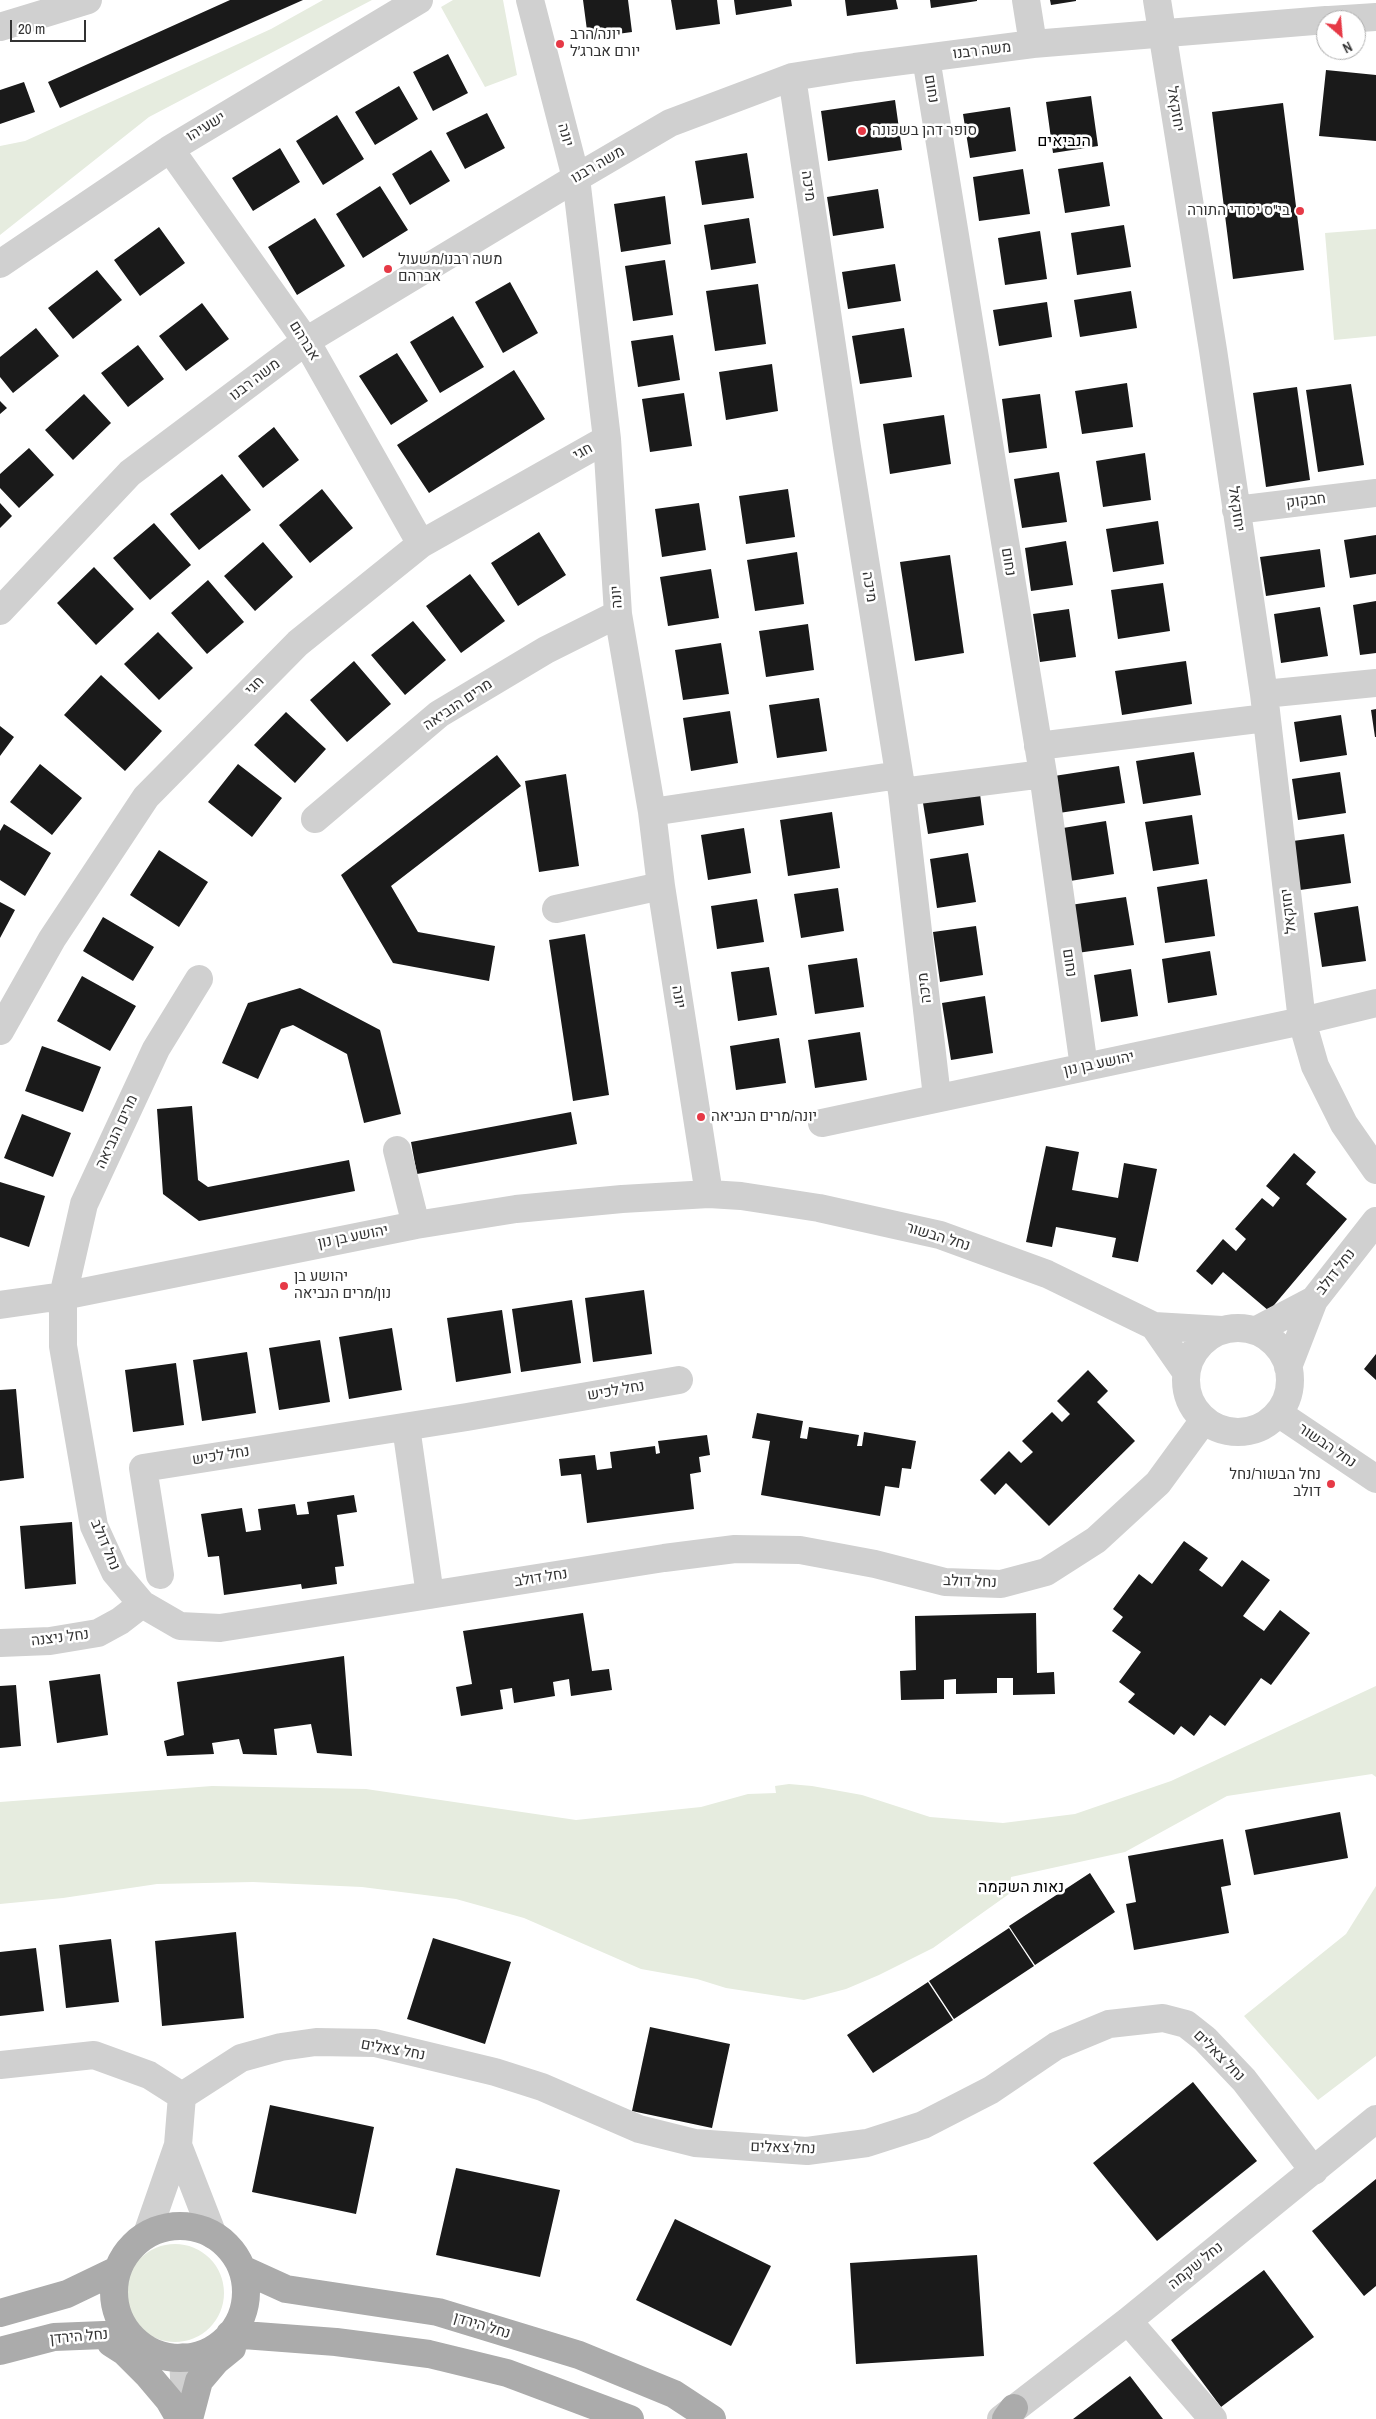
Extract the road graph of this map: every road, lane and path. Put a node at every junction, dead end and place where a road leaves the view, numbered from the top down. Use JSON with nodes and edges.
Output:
{"nodes":[{"id":1,"x":88,"y":0,"type":"edge"},
{"id":2,"x":419,"y":0,"type":"edge"},
{"id":3,"x":530,"y":0,"type":"edge"},
{"id":4,"x":1026,"y":0,"type":"edge"},
{"id":5,"x":1157,"y":0,"type":"edge"},
{"id":6,"x":1316,"y":21,"type":"edge"},
{"id":7,"x":0,"y":27,"type":"edge"},
{"id":8,"x":1163,"y":32,"type":"junction"},
{"id":9,"x":1034,"y":44,"type":"junction"},
{"id":10,"x":926,"y":58,"type":"junction"},
{"id":11,"x":792,"y":77,"type":"junction"},
{"id":12,"x":170,"y":148,"type":"junction"},
{"id":13,"x":576,"y":178,"type":"junction"},
{"id":14,"x":0,"y":264,"type":"edge"},
{"id":15,"x":306,"y":341,"type":"junction"},
{"id":16,"x":607,"y":439,"type":"junction"},
{"id":17,"x":1376,"y":493,"type":"edge"},
{"id":18,"x":1236,"y":510,"type":"junction"},
{"id":19,"x":421,"y":544,"type":"junction"},
{"id":20,"x":0,"y":611,"type":"edge"},
{"id":21,"x":618,"y":614,"type":"junction"},
{"id":22,"x":1376,"y":683,"type":"edge"},
{"id":23,"x":1265,"y":706,"type":"junction"},
{"id":24,"x":1038,"y":746,"type":"junction"},
{"id":25,"x":1043,"y":774,"type":"junction"},
{"id":26,"x":900,"y":784,"type":"junction"},
{"id":27,"x":652,"y":812,"type":"junction"},
{"id":28,"x":315,"y":819,"type":"dead end"},
{"id":29,"x":661,"y":886,"type":"junction"},
{"id":30,"x":556,"y":909,"type":"dead end"},
{"id":31,"x":199,"y":979,"type":"dead end"},
{"id":32,"x":1376,"y":1003,"type":"edge"},
{"id":33,"x":1302,"y":1021,"type":"junction"},
{"id":34,"x":0,"y":1031,"type":"edge"},
{"id":35,"x":1084,"y":1067,"type":"junction"},
{"id":36,"x":937,"y":1097,"type":"junction"},
{"id":37,"x":822,"y":1124,"type":"dead end"},
{"id":38,"x":397,"y":1150,"type":"dead end"},
{"id":39,"x":1376,"y":1170,"type":"edge"},
{"id":40,"x":709,"y":1194,"type":"junction"},
{"id":41,"x":1376,"y":1221,"type":"edge"},
{"id":42,"x":416,"y":1225,"type":"junction"},
{"id":43,"x":62,"y":1296,"type":"junction"},
{"id":44,"x":1314,"y":1300,"type":"junction"},
{"id":45,"x":0,"y":1306,"type":"edge"},
{"id":46,"x":1154,"y":1326,"type":"junction"},
{"id":47,"x":1222,"y":1330,"type":"junction"},
{"id":48,"x":1255,"y":1331,"type":"junction"},
{"id":49,"x":1288,"y":1367,"type":"junction"},
{"id":50,"x":1186,"y":1372,"type":"junction"},
{"id":51,"x":679,"y":1380,"type":"dead end"},
{"id":52,"x":1278,"y":1413,"type":"junction"},
{"id":53,"x":1204,"y":1420,"type":"junction"},
{"id":54,"x":406,"y":1427,"type":"junction"},
{"id":55,"x":1376,"y":1479,"type":"edge"},
{"id":56,"x":160,"y":1574,"type":"dead end"},
{"id":57,"x":430,"y":1595,"type":"junction"},
{"id":58,"x":142,"y":1604,"type":"junction"},
{"id":59,"x":0,"y":1643,"type":"edge"},
{"id":60,"x":0,"y":2065,"type":"edge"},
{"id":61,"x":182,"y":2096,"type":"junction"},
{"id":62,"x":1376,"y":2119,"type":"edge"},
{"id":63,"x":178,"y":2145,"type":"junction"},
{"id":64,"x":1314,"y":2171,"type":"junction"},
{"id":65,"x":147,"y":2234,"type":"junction"},
{"id":66,"x":213,"y":2235,"type":"junction"},
{"id":67,"x":242,"y":2268,"type":"junction"},
{"id":68,"x":117,"y":2270,"type":"junction"},
{"id":69,"x":0,"y":2313,"type":"edge"},
{"id":70,"x":1128,"y":2321,"type":"junction"},
{"id":71,"x":129,"y":2334,"type":"junction"},
{"id":72,"x":100,"y":2335,"type":"junction"},
{"id":73,"x":238,"y":2335,"type":"junction"},
{"id":74,"x":0,"y":2352,"type":"edge"},
{"id":75,"x":184,"y":2358,"type":"junction"},
{"id":76,"x":1004,"y":2416,"type":"edge"},
{"id":77,"x":180,"y":2419,"type":"edge"},
{"id":78,"x":188,"y":2419,"type":"edge"},
{"id":79,"x":630,"y":2419,"type":"edge"},
{"id":80,"x":712,"y":2419,"type":"edge"},
{"id":81,"x":1213,"y":2419,"type":"edge"}],
"edges":[{"from":1,"to":7,"type":"street"},
{"from":2,"to":12,"type":"street","name":"ישעיהו"},
{"from":3,"to":13,"type":"street","name":"יונה"},
{"from":4,"to":9,"type":"street"},
{"from":5,"to":8,"type":"street","name":"יחזקאל"},
{"from":6,"to":8,"type":"street","name":"משה רבנו"},
{"from":8,"to":9,"type":"street","name":"משה רבנו"},
{"from":8,"to":18,"type":"street","name":"יחזקאל"},
{"from":9,"to":10,"type":"street","name":"משה רבנו"},
{"from":10,"to":11,"type":"street","name":"משה רבנו"},
{"from":10,"to":24,"type":"street","name":"נחום"},
{"from":11,"to":13,"type":"street","name":"משה רבנו"},
{"from":11,"to":26,"type":"street","name":"מיכה"},
{"from":12,"to":14,"type":"street","name":"ישעיהו"},
{"from":12,"to":15,"type":"street","name":"אברהם"},
{"from":13,"to":15,"type":"street","name":"משה רבנו"},
{"from":13,"to":16,"type":"street","name":"יונה"},
{"from":15,"to":19,"type":"street","name":"אברהם"},
{"from":15,"to":20,"type":"street","name":"משה רבנו"},
{"from":16,"to":19,"type":"street","name":"חגי"},
{"from":16,"to":21,"type":"street","name":"יונה"},
{"from":17,"to":18,"type":"street","name":"חבקוק"},
{"from":18,"to":23,"type":"street","name":"יחזקאל"},
{"from":19,"to":34,"type":"street","name":"חגי"},
{"from":21,"to":27,"type":"street","name":"יונה"},
{"from":21,"to":28,"type":"street","name":"מרים הנביאה"},
{"from":22,"to":23,"type":"street"},
{"from":23,"to":24,"type":"street"},
{"from":23,"to":33,"type":"street","name":"יחזקאל"},
{"from":24,"to":25,"type":"street","name":"נחום"},
{"from":25,"to":26,"type":"street"},
{"from":25,"to":35,"type":"street","name":"נחום"},
{"from":26,"to":27,"type":"street"},
{"from":26,"to":36,"type":"street","name":"מיכה"},
{"from":27,"to":29,"type":"street","name":"יונה"},
{"from":29,"to":30,"type":"street"},
{"from":29,"to":40,"type":"street","name":"יונה"},
{"from":31,"to":43,"type":"street","name":"מרים הנביאה"},
{"from":32,"to":33,"type":"street","name":"יהושע בן נון"},
{"from":33,"to":35,"type":"street","name":"יהושע בן נון"},
{"from":33,"to":39,"type":"street","name":"יחזקאל"},
{"from":35,"to":36,"type":"street","name":"יהושע בן נון"},
{"from":36,"to":37,"type":"street","name":"יהושע בן נון"},
{"from":38,"to":42,"type":"street"},
{"from":40,"to":42,"type":"street","name":"יהושע בן נון"},
{"from":40,"to":46,"type":"street","name":"נחל הבשור"},
{"from":41,"to":44,"type":"street","name":"נחל דולב"},
{"from":42,"to":43,"type":"street","name":"יהושע בן נון"},
{"from":43,"to":45,"type":"street","name":"יהושע בן נון"},
{"from":43,"to":58,"type":"street","name":"נחל דולב"},
{"from":44,"to":48,"type":"street","name":"נחל דולב"},
{"from":44,"to":49,"type":"street","name":"נחל דולב"},
{"from":46,"to":47,"type":"street","name":"נחל הבשור"},
{"from":46,"to":50,"type":"street","name":"נחל הבשור"},
{"from":47,"to":48,"type":"street"},
{"from":47,"to":50,"type":"street"},
{"from":48,"to":49,"type":"street"},
{"from":49,"to":52,"type":"street"},
{"from":50,"to":53,"type":"street"},
{"from":51,"to":54,"type":"street","name":"נחל לכיש"},
{"from":52,"to":53,"type":"street"},
{"from":52,"to":55,"type":"street","name":"נחל הבשור"},
{"from":53,"to":57,"type":"street","name":"נחל דולב"},
{"from":54,"to":56,"type":"street","name":"נחל לכיש"},
{"from":54,"to":57,"type":"street"},
{"from":57,"to":58,"type":"street","name":"נחל דולב"},
{"from":58,"to":59,"type":"street","name":"נחל ניצנה"},
{"from":60,"to":61,"type":"street"},
{"from":61,"to":63,"type":"street"},
{"from":61,"to":64,"type":"street","name":"נחל צאלים"},
{"from":62,"to":64,"type":"street","name":"נחל שקמה"},
{"from":63,"to":65,"type":"street"},
{"from":63,"to":66,"type":"street"},
{"from":64,"to":70,"type":"street","name":"נחל שקמה"},
{"from":65,"to":66,"type":"main road"},
{"from":65,"to":68,"type":"main road"},
{"from":66,"to":67,"type":"main road"},
{"from":67,"to":73,"type":"main road"},
{"from":67,"to":80,"type":"main road","name":"נחל הירדן"},
{"from":68,"to":69,"type":"main road"},
{"from":68,"to":71,"type":"main road"},
{"from":70,"to":76,"type":"street","name":"נחל שקמה"},
{"from":70,"to":81,"type":"street"},
{"from":71,"to":72,"type":"main road","name":"נחל הירדן"},
{"from":71,"to":75,"type":"main road"},
{"from":72,"to":74,"type":"main road","name":"נחל הירדן"},
{"from":72,"to":77,"type":"main road"},
{"from":73,"to":75,"type":"main road"},
{"from":73,"to":78,"type":"main road"},
{"from":73,"to":79,"type":"main road"},
{"from":75,"to":78,"type":"street"}]}
